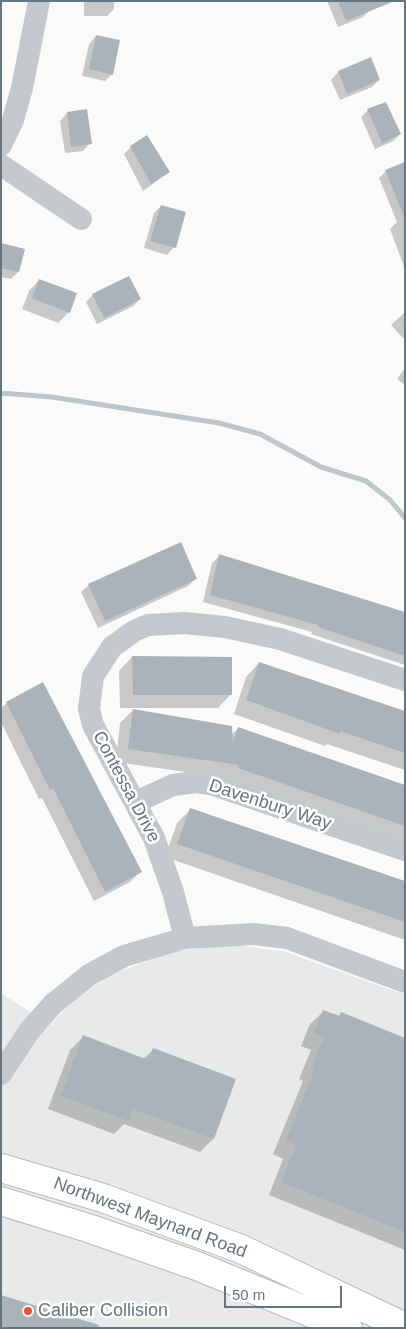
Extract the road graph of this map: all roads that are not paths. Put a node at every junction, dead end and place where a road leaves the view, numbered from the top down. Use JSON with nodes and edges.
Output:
{"nodes":[{"id":1,"x":39,"y":1,"type":"edge"},
{"id":2,"x":1,"y":145,"type":"edge"},
{"id":3,"x":1,"y":165,"type":"edge"},
{"id":4,"x":81,"y":219,"type":"dead end"},
{"id":5,"x":405,"y":680,"type":"edge"},
{"id":6,"x":136,"y":802,"type":"junction"},
{"id":7,"x":405,"y":850,"type":"edge"},
{"id":8,"x":185,"y":938,"type":"junction"},
{"id":9,"x":405,"y":982,"type":"edge"},
{"id":10,"x":1,"y":1074,"type":"edge"},
{"id":11,"x":1,"y":1168,"type":"edge"},
{"id":12,"x":1,"y":1201,"type":"edge"},
{"id":13,"x":405,"y":1327,"type":"edge"},
{"id":14,"x":348,"y":1328,"type":"edge"}],
"edges":[{"from":1,"to":2,"type":"street"},
{"from":3,"to":4,"type":"street"},
{"from":5,"to":6,"type":"street","name":"Contessa Drive"},
{"from":6,"to":7,"type":"street","name":"Davenbury Way"},
{"from":6,"to":8,"type":"street","name":"Contessa Drive"},
{"from":8,"to":9,"type":"street"},
{"from":8,"to":10,"type":"street"},
{"from":11,"to":13,"type":"main road","name":"Northwest Maynard Road"},
{"from":12,"to":14,"type":"main road","name":"Northwest Maynard Road"}]}
